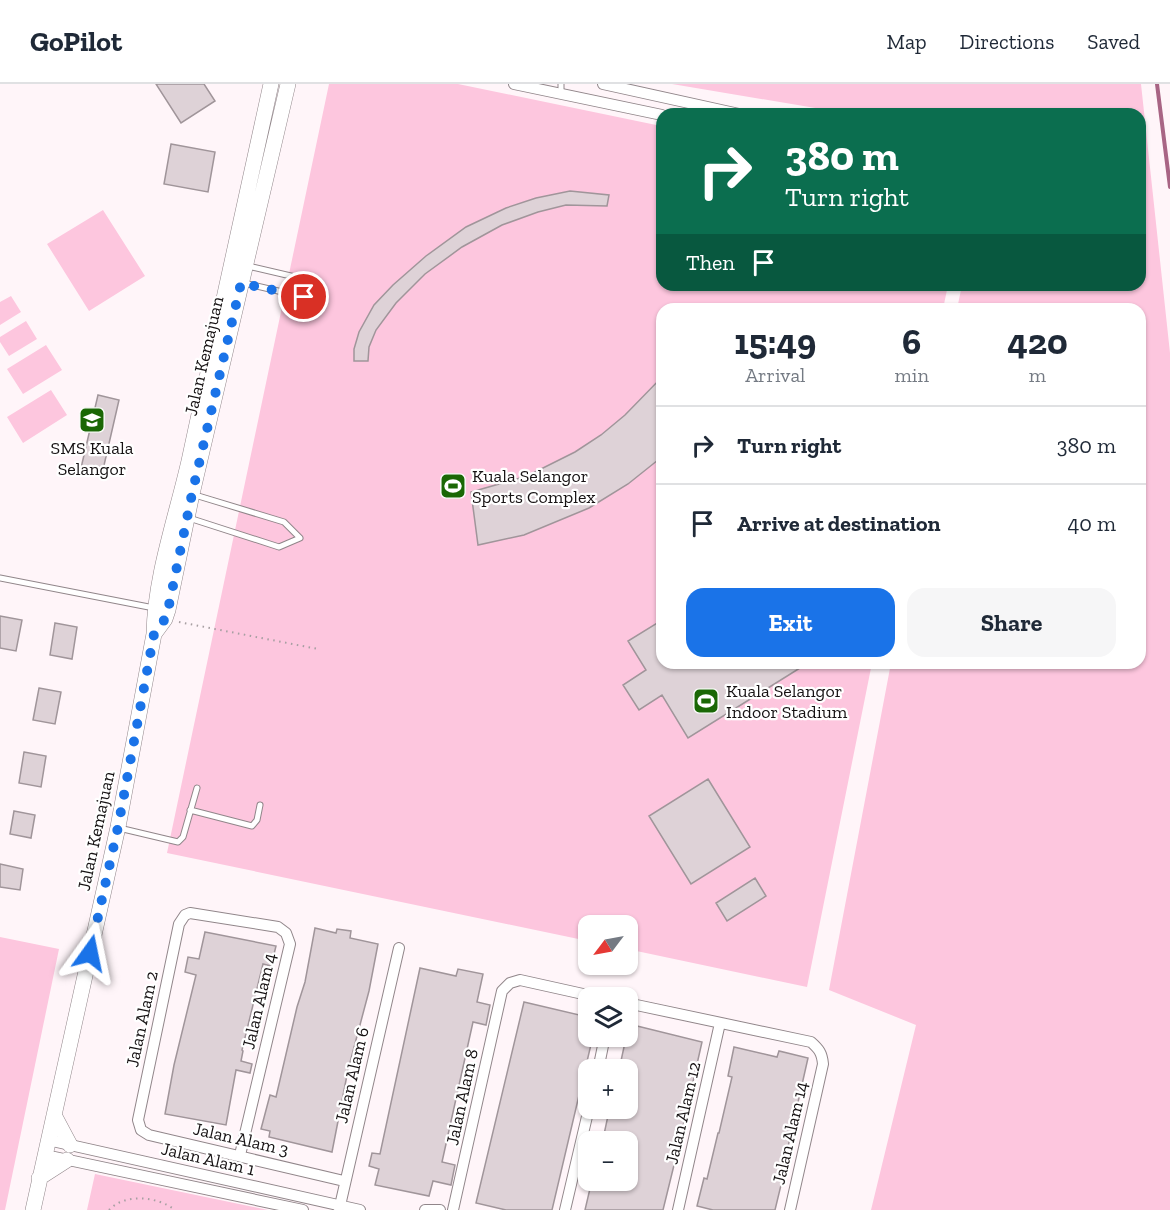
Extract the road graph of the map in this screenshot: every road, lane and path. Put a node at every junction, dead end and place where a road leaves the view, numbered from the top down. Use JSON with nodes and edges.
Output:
{"nodes":[{"id":1,"x":271,"y":84,"type":"edge"},
{"id":2,"x":288,"y":84,"type":"edge"},
{"id":3,"x":514,"y":84,"type":"edge"},
{"id":4,"x":603,"y":84,"type":"edge"},
{"id":5,"x":561,"y":89,"type":"edge"},
{"id":6,"x":713,"y":108,"type":"edge"},
{"id":7,"x":656,"y":113,"type":"edge"},
{"id":8,"x":236,"y":273,"type":"junction"},
{"id":9,"x":187,"y":494,"type":"junction"},
{"id":10,"x":182,"y":517,"type":"junction"},
{"id":11,"x":0,"y":578,"type":"edge"},
{"id":12,"x":162,"y":612,"type":"junction"},
{"id":13,"x":318,"y":649,"type":"dead end"},
{"id":14,"x":197,"y":788,"type":"dead end"},
{"id":15,"x":260,"y":805,"type":"dead end"},
{"id":16,"x":190,"y":810,"type":"junction"},
{"id":17,"x":118,"y":827,"type":"junction"},
{"id":18,"x":179,"y":924,"type":"joint"},
{"id":19,"x":399,"y":948,"type":"dead end"},
{"id":20,"x":578,"y":993,"type":"edge"},
{"id":21,"x":638,"y":1005,"type":"edge"},
{"id":22,"x":720,"y":1023,"type":"junction"},
{"id":23,"x":54,"y":1114,"type":"junction"},
{"id":24,"x":586,"y":1119,"type":"edge"},
{"id":25,"x":138,"y":1120,"type":"joint"},
{"id":26,"x":48,"y":1140,"type":"junction"},
{"id":27,"x":68,"y":1152,"type":"junction"},
{"id":28,"x":45,"y":1155,"type":"junction"},
{"id":29,"x":240,"y":1155,"type":"junction"},
{"id":30,"x":39,"y":1178,"type":"junction"},
{"id":31,"x":344,"y":1180,"type":"junction"},
{"id":32,"x":339,"y":1208,"type":"edge"},
{"id":33,"x":33,"y":1210,"type":"edge"},
{"id":34,"x":109,"y":1210,"type":"edge"},
{"id":35,"x":175,"y":1210,"type":"edge"},
{"id":36,"x":303,"y":1210,"type":"edge"},
{"id":37,"x":360,"y":1210,"type":"edge"},
{"id":38,"x":425,"y":1210,"type":"edge"},
{"id":39,"x":440,"y":1210,"type":"edge"},
{"id":40,"x":453,"y":1210,"type":"edge"},
{"id":41,"x":565,"y":1210,"type":"edge"},
{"id":42,"x":678,"y":1210,"type":"edge"},
{"id":43,"x":790,"y":1210,"type":"edge"}],
"edges":[{"from":1,"to":8,"type":"street","name":"Jalan Kemajuan"},
{"from":2,"to":8,"type":"street","name":"Jalan Kemajuan"},
{"from":3,"to":5,"type":"street"},
{"from":4,"to":6,"type":"street"},
{"from":5,"to":7,"type":"street"},
{"from":8,"to":8,"type":"lane"},
{"from":8,"to":9,"type":"street","name":"Jalan Kemajuan"},
{"from":9,"to":10,"type":"street","name":"Jalan Kemajuan"},
{"from":9,"to":10,"type":"lane"},
{"from":10,"to":12,"type":"street","name":"Jalan Kemajuan"},
{"from":11,"to":12,"type":"lane"},
{"from":12,"to":13,"type":"path"},
{"from":12,"to":17,"type":"street","name":"Jalan Kemajuan"},
{"from":14,"to":16,"type":"lane"},
{"from":15,"to":16,"type":"lane"},
{"from":16,"to":17,"type":"lane"},
{"from":17,"to":23,"type":"street","name":"Jalan Kemajuan"},
{"from":18,"to":25,"type":"street","name":"Jalan Alam 2"},
{"from":18,"to":29,"type":"street","name":"Jalan Alam 4"},
{"from":19,"to":31,"type":"street","name":"Jalan Alam 6"},
{"from":20,"to":40,"type":"street","name":"Jalan Alam 8"},
{"from":21,"to":22,"type":"street"},
{"from":22,"to":42,"type":"street","name":"Jalan Alam 12"},
{"from":22,"to":43,"type":"street","name":"Jalan Alam 14"},
{"from":23,"to":26,"type":"street","name":"Jalan Kemajuan"},
{"from":23,"to":27,"type":"street"},
{"from":24,"to":41,"type":"street"},
{"from":25,"to":29,"type":"street","name":"Jalan Alam 3"},
{"from":26,"to":27,"type":"street","name":"Jalan Alam 1"},
{"from":26,"to":28,"type":"street","name":"Jalan Kemajuan"},
{"from":27,"to":28,"type":"street","name":"Jalan Alam 1"},
{"from":27,"to":30,"type":"street"},
{"from":27,"to":32,"type":"street","name":"Jalan Alam 1"},
{"from":27,"to":36,"type":"street","name":"Jalan Alam 1"},
{"from":28,"to":30,"type":"street","name":"Jalan Kemajuan"},
{"from":29,"to":31,"type":"street","name":"Jalan Alam 3"},
{"from":30,"to":33,"type":"street","name":"Jalan Kemajuan"},
{"from":31,"to":32,"type":"street","name":"Jalan Alam 6"},
{"from":32,"to":37,"type":"street","name":"Jalan Alam 1"},
{"from":34,"to":35,"type":"path"},
{"from":38,"to":39,"type":"street"}]}
